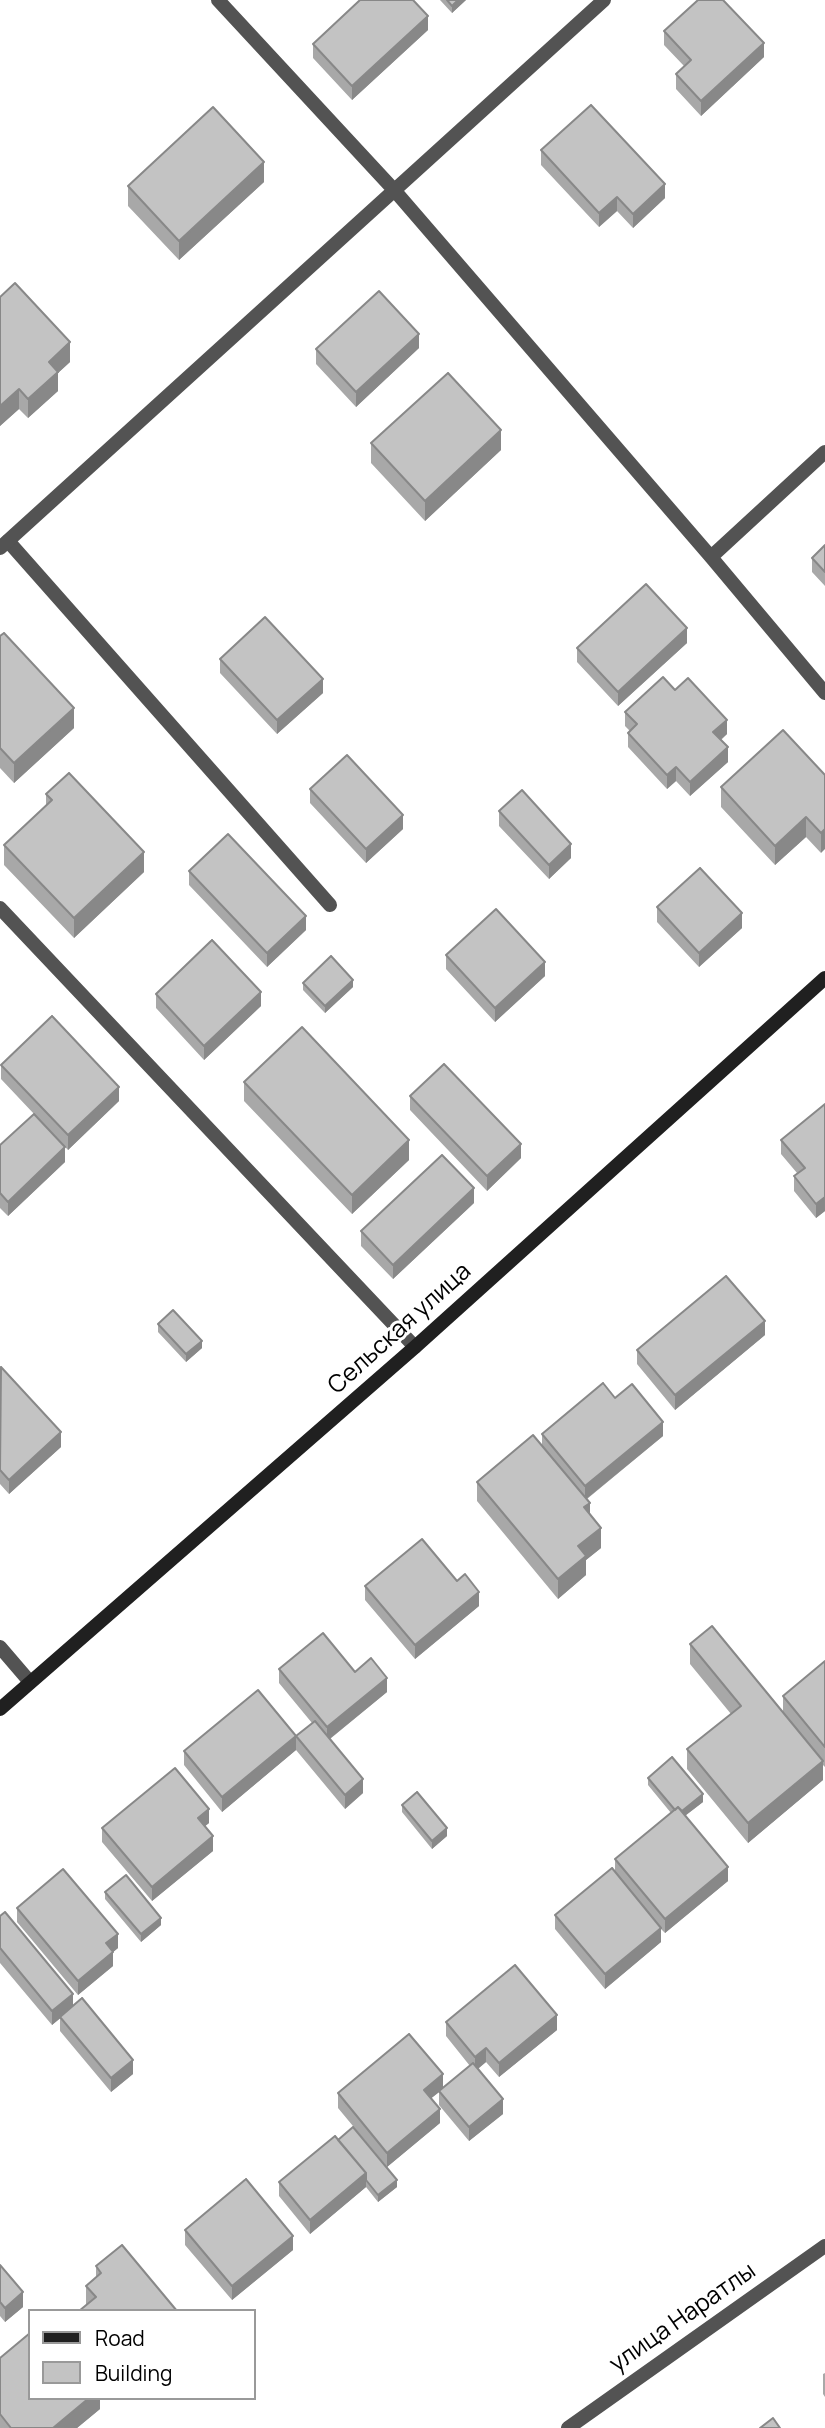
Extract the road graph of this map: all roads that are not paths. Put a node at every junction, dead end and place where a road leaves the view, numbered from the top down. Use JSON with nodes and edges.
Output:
{"nodes":[{"id":1,"x":218,"y":0,"type":"edge"},
{"id":2,"x":604,"y":0,"type":"edge"},
{"id":3,"x":395,"y":191,"type":"junction"},
{"id":4,"x":825,"y":452,"type":"edge"},
{"id":5,"x":4,"y":545,"type":"edge"},
{"id":6,"x":711,"y":557,"type":"junction"},
{"id":7,"x":825,"y":693,"type":"edge"},
{"id":8,"x":330,"y":905,"type":"dead end"},
{"id":9,"x":0,"y":908,"type":"edge"},
{"id":10,"x":825,"y":978,"type":"edge"},
{"id":11,"x":415,"y":1347,"type":"junction"},
{"id":12,"x":0,"y":1647,"type":"edge"},
{"id":13,"x":30,"y":1682,"type":"junction"},
{"id":14,"x":0,"y":1709,"type":"edge"},
{"id":15,"x":825,"y":2246,"type":"edge"},
{"id":16,"x":568,"y":2428,"type":"edge"}],
"edges":[{"from":1,"to":3,"type":"street"},
{"from":2,"to":3,"type":"street"},
{"from":3,"to":5,"type":"street"},
{"from":3,"to":6,"type":"street"},
{"from":4,"to":6,"type":"street"},
{"from":5,"to":8,"type":"street"},
{"from":6,"to":7,"type":"street"},
{"from":9,"to":11,"type":"street"},
{"from":10,"to":11,"type":"main road","name":"Сельская улица"},
{"from":11,"to":13,"type":"main road","name":"Сельская улица"},
{"from":12,"to":13,"type":"street"},
{"from":13,"to":14,"type":"main road","name":"Сельская улица"},
{"from":15,"to":16,"type":"street","name":"улица Наратлы"}]}
